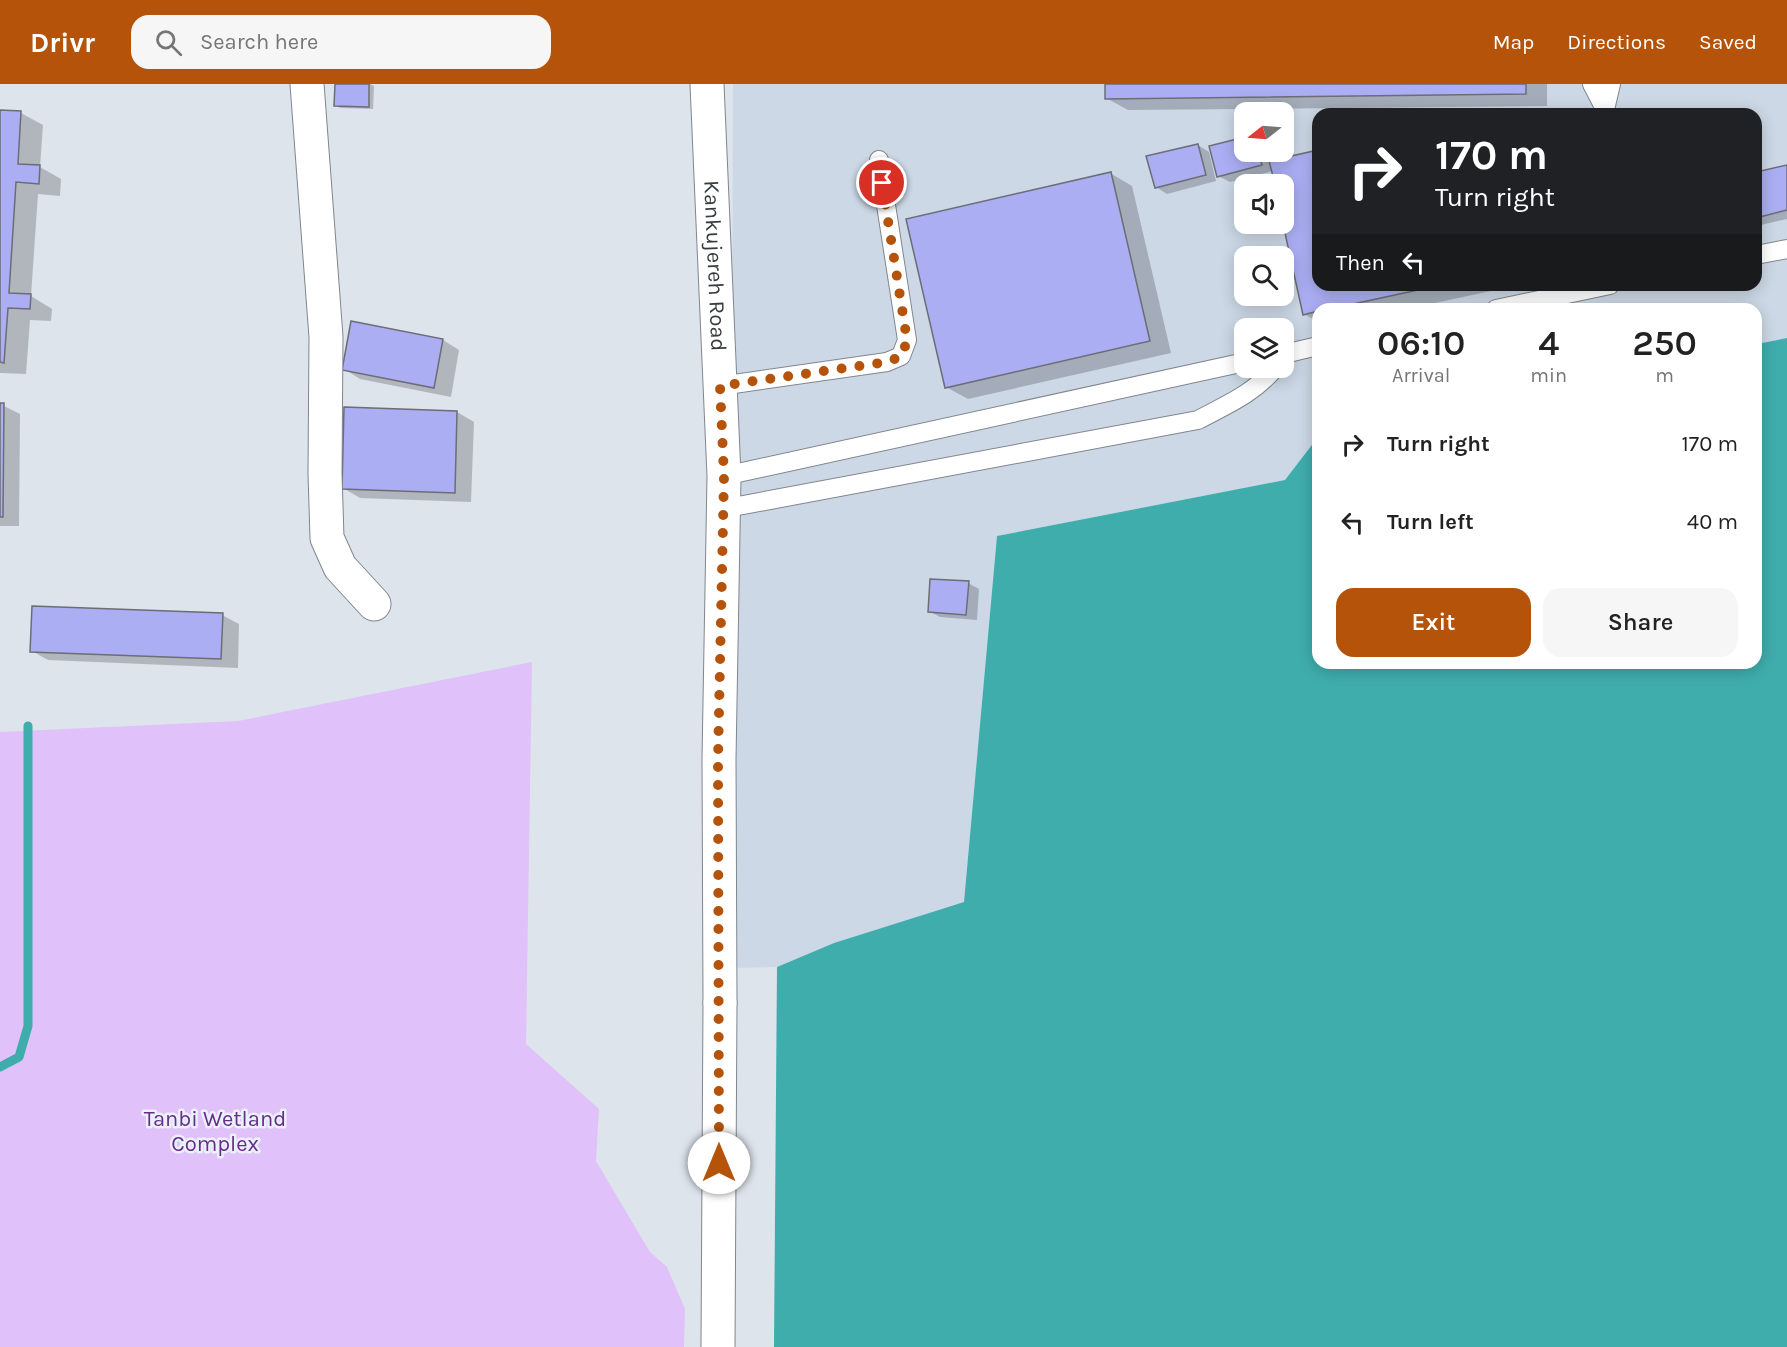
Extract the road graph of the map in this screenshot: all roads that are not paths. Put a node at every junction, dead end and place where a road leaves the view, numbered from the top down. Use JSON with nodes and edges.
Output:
{"nodes":[{"id":1,"x":307,"y":84,"type":"edge"},
{"id":2,"x":707,"y":84,"type":"edge"},
{"id":3,"x":1592,"y":84,"type":"edge"},
{"id":4,"x":1611,"y":84,"type":"edge"},
{"id":5,"x":1603,"y":108,"type":"edge"},
{"id":6,"x":1605,"y":108,"type":"edge"},
{"id":7,"x":879,"y":160,"type":"dead end"},
{"id":8,"x":1787,"y":249,"type":"edge"},
{"id":9,"x":1762,"y":254,"type":"edge"},
{"id":10,"x":1580,"y":291,"type":"edge"},
{"id":11,"x":1524,"y":303,"type":"edge"},
{"id":12,"x":1312,"y":347,"type":"edge"},
{"id":13,"x":1294,"y":352,"type":"edge"},
{"id":14,"x":1234,"y":364,"type":"edge"},
{"id":15,"x":1266,"y":378,"type":"edge"},
{"id":16,"x":720,"y":386,"type":"junction"},
{"id":17,"x":724,"y":476,"type":"junction"},
{"id":18,"x":722,"y":509,"type":"junction"},
{"id":19,"x":374,"y":603,"type":"dead end"},
{"id":20,"x":718,"y":1347,"type":"edge"}],
"edges":[{"from":1,"to":19,"type":"street"},
{"from":2,"to":16,"type":"street","name":"Kankujereh Road"},
{"from":3,"to":5,"type":"lane"},
{"from":4,"to":6,"type":"lane"},
{"from":7,"to":16,"type":"lane"},
{"from":8,"to":9,"type":"lane"},
{"from":10,"to":11,"type":"lane"},
{"from":12,"to":13,"type":"lane"},
{"from":14,"to":17,"type":"lane"},
{"from":15,"to":18,"type":"lane"},
{"from":16,"to":17,"type":"street","name":"Kankujereh Road"},
{"from":17,"to":18,"type":"street","name":"Kankujereh Road"},
{"from":18,"to":20,"type":"street","name":"Kankujereh Road"}]}
